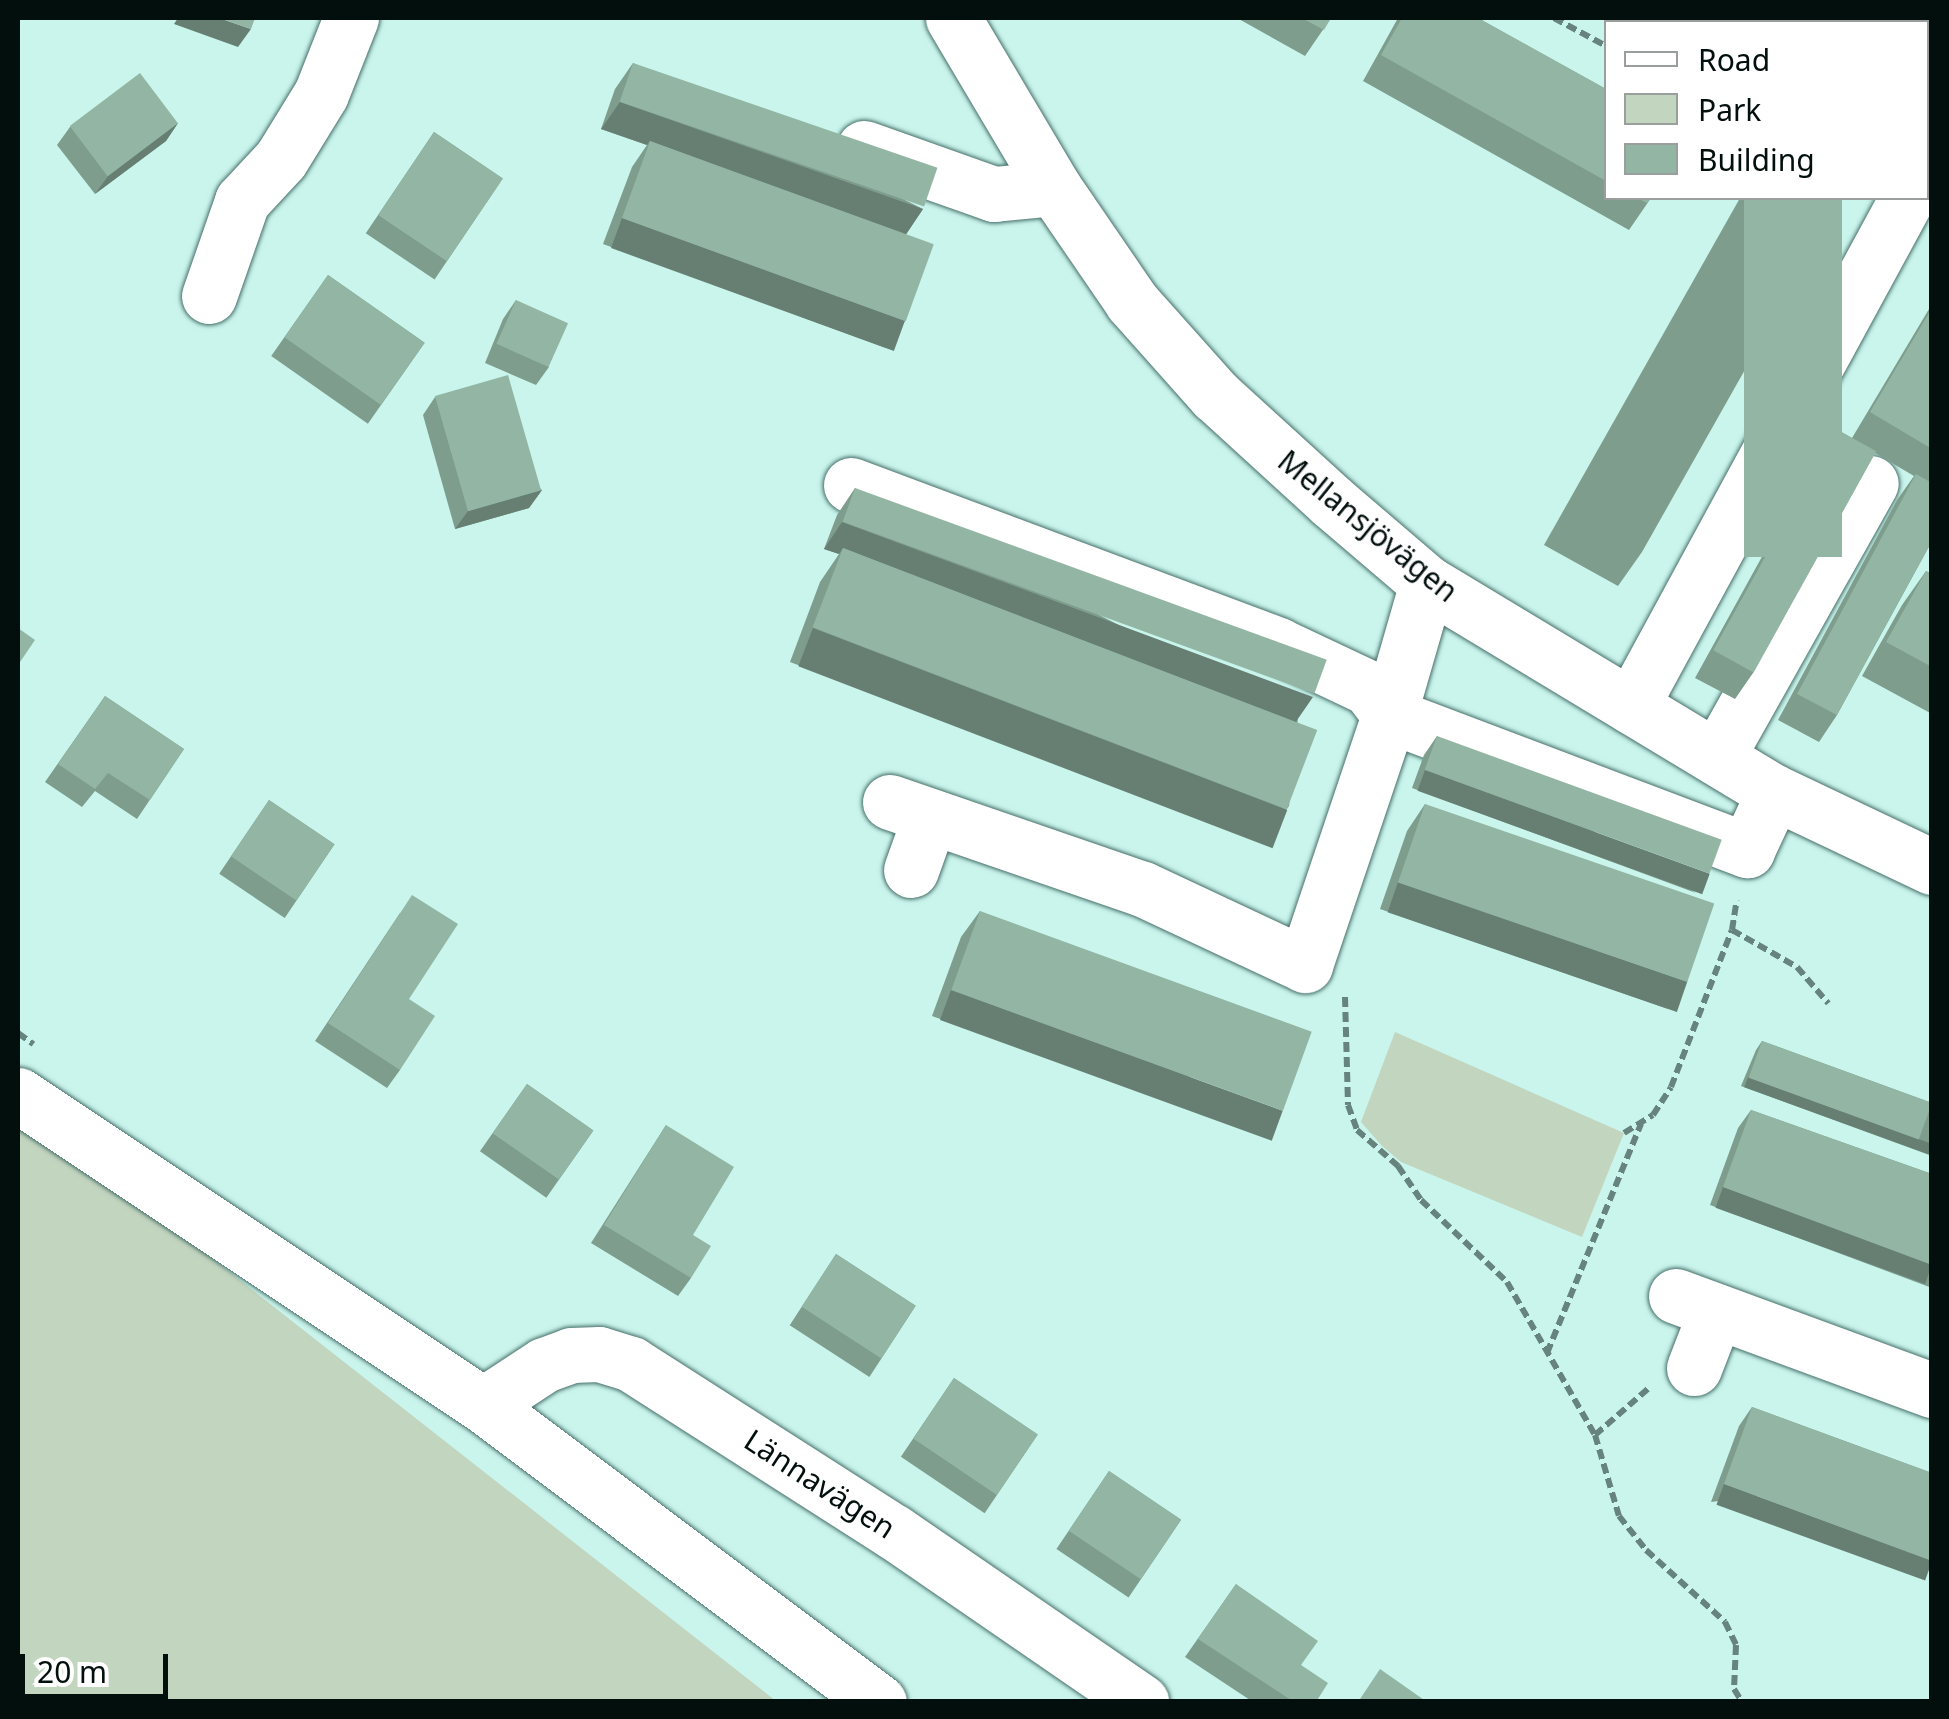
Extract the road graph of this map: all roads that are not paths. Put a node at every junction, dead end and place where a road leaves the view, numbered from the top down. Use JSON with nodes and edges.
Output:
{"nodes":[{"id":1,"x":350,"y":18,"type":"edge"},
{"id":2,"x":954,"y":18,"type":"edge"},
{"id":3,"x":810,"y":130,"type":"edge"},
{"id":4,"x":1054,"y":188,"type":"junction"},
{"id":5,"x":1906,"y":200,"type":"edge"},
{"id":6,"x":209,"y":296,"type":"dead end"},
{"id":7,"x":1871,"y":483,"type":"edge"},
{"id":8,"x":851,"y":485,"type":"dead end"},
{"id":9,"x":1427,"y":582,"type":"junction"},
{"id":10,"x":1631,"y":706,"type":"junction"},
{"id":11,"x":1389,"y":715,"type":"junction"},
{"id":12,"x":1717,"y":757,"type":"junction"},
{"id":13,"x":1774,"y":792,"type":"junction"},
{"id":14,"x":1932,"y":867,"type":"edge"},
{"id":15,"x":911,"y":870,"type":"dead end"},
{"id":16,"x":18,"y":1094,"type":"edge"},
{"id":17,"x":1694,"y":1368,"type":"road end"},
{"id":18,"x":1932,"y":1390,"type":"edge"},
{"id":19,"x":483,"y":1405,"type":"junction"},
{"id":20,"x":879,"y":1702,"type":"edge"},
{"id":21,"x":1141,"y":1702,"type":"edge"}],
"edges":[{"from":1,"to":6,"type":"street"},
{"from":2,"to":4,"type":"street","name":"Mellansjövägen"},
{"from":3,"to":4,"type":"street"},
{"from":4,"to":9,"type":"street","name":"Mellansjövägen"},
{"from":5,"to":10,"type":"street"},
{"from":7,"to":12,"type":"street"},
{"from":8,"to":11,"type":"street"},
{"from":9,"to":10,"type":"street","name":"Mellansjövägen"},
{"from":9,"to":11,"type":"street"},
{"from":10,"to":12,"type":"street","name":"Mellansjövägen"},
{"from":11,"to":13,"type":"street"},
{"from":11,"to":15,"type":"street"},
{"from":12,"to":13,"type":"street","name":"Mellansjövägen"},
{"from":13,"to":14,"type":"street","name":"Mellansjövägen"},
{"from":16,"to":19,"type":"street"},
{"from":17,"to":18,"type":"street"},
{"from":19,"to":20,"type":"street"},
{"from":19,"to":21,"type":"street","name":"Lännavägen"}]}
